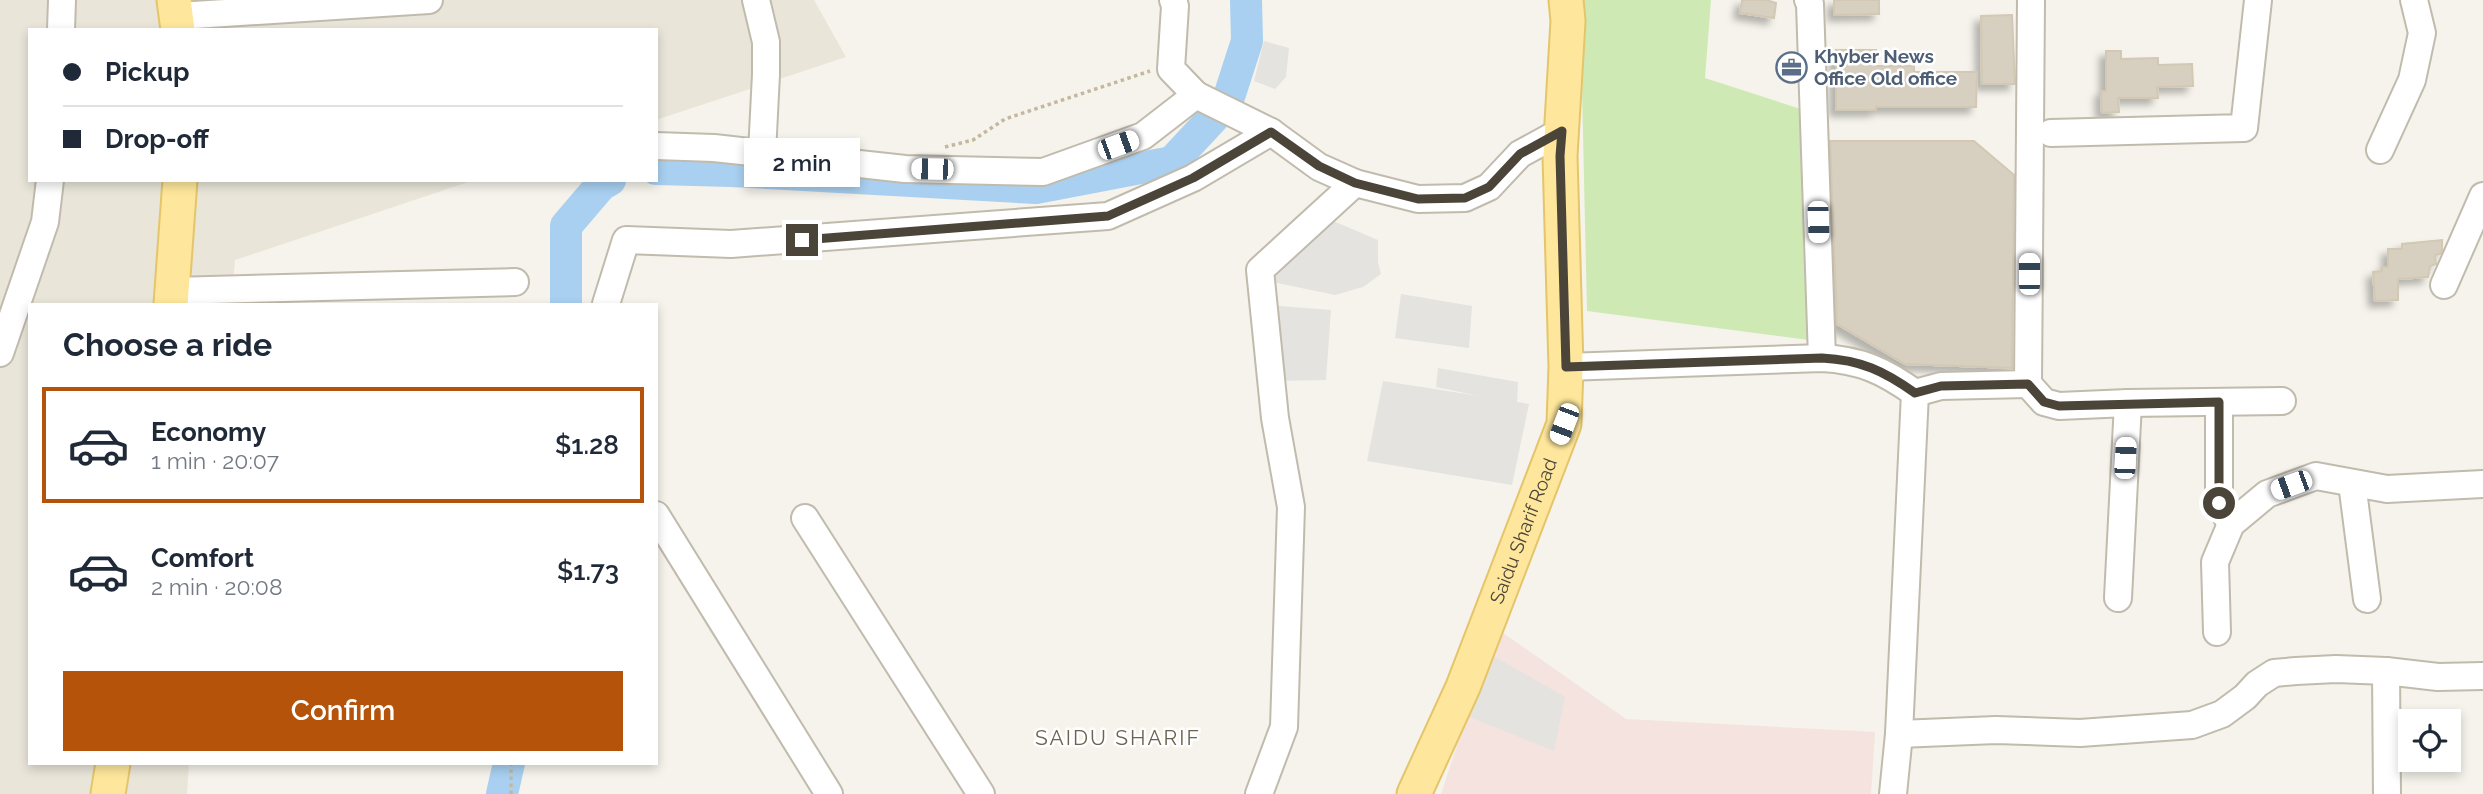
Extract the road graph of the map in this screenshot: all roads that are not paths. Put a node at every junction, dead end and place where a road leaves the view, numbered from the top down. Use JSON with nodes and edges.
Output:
{"nodes":[{"id":1,"x":62,"y":0,"type":"edge"},
{"id":2,"x":429,"y":0,"type":"edge"},
{"id":3,"x":756,"y":0,"type":"edge"},
{"id":4,"x":1173,"y":0,"type":"edge"},
{"id":5,"x":1566,"y":0,"type":"edge"},
{"id":6,"x":1808,"y":0,"type":"edge"},
{"id":7,"x":2031,"y":0,"type":"edge"},
{"id":8,"x":2258,"y":0,"type":"edge"},
{"id":9,"x":2414,"y":0,"type":"edge"},
{"id":10,"x":177,"y":15,"type":"edge"},
{"id":11,"x":61,"y":28,"type":"edge"},
{"id":12,"x":1196,"y":95,"type":"junction"},
{"id":13,"x":1562,"y":131,"type":"junction"},
{"id":14,"x":1270,"y":132,"type":"junction"},
{"id":15,"x":2051,"y":133,"type":"dead end"},
{"id":16,"x":658,"y":146,"type":"edge"},
{"id":17,"x":2380,"y":150,"type":"dead end"},
{"id":18,"x":762,"y":153,"type":"junction"},
{"id":19,"x":50,"y":182,"type":"edge"},
{"id":20,"x":180,"y":182,"type":"edge"},
{"id":21,"x":1355,"y":183,"type":"junction"},
{"id":22,"x":2483,"y":196,"type":"edge"},
{"id":23,"x":515,"y":282,"type":"dead end"},
{"id":24,"x":2444,"y":285,"type":"dead end"},
{"id":25,"x":172,"y":298,"type":"edge"},
{"id":26,"x":606,"y":303,"type":"edge"},
{"id":27,"x":0,"y":353,"type":"edge"},
{"id":28,"x":1822,"y":358,"type":"junction"},
{"id":29,"x":1566,"y":367,"type":"junction"},
{"id":30,"x":2028,"y":384,"type":"junction"},
{"id":31,"x":1915,"y":393,"type":"junction"},
{"id":32,"x":2282,"y":401,"type":"dead end"},
{"id":33,"x":2128,"y":402,"type":"junction"},
{"id":34,"x":2219,"y":402,"type":"junction"},
{"id":35,"x":2352,"y":482,"type":"junction"},
{"id":36,"x":2483,"y":484,"type":"edge"},
{"id":37,"x":658,"y":518,"type":"edge"},
{"id":38,"x":805,"y":518,"type":"dead end"},
{"id":39,"x":2231,"y":524,"type":"junction"},
{"id":40,"x":2118,"y":598,"type":"dead end"},
{"id":41,"x":2367,"y":599,"type":"dead end"},
{"id":42,"x":2217,"y":632,"type":"dead end"},
{"id":43,"x":2386,"y":671,"type":"junction"},
{"id":44,"x":2483,"y":676,"type":"edge"},
{"id":45,"x":1899,"y":734,"type":"junction"},
{"id":46,"x":113,"y":765,"type":"edge"},
{"id":47,"x":108,"y":794,"type":"edge"},
{"id":48,"x":830,"y":794,"type":"edge"},
{"id":49,"x":981,"y":794,"type":"edge"},
{"id":50,"x":1259,"y":794,"type":"edge"},
{"id":51,"x":1414,"y":794,"type":"edge"},
{"id":52,"x":1893,"y":794,"type":"edge"},
{"id":53,"x":2387,"y":794,"type":"edge"}],
"edges":[{"from":1,"to":11,"type":"street"},
{"from":2,"to":10,"type":"street"},
{"from":3,"to":18,"type":"street"},
{"from":4,"to":12,"type":"street"},
{"from":5,"to":13,"type":"main road","name":"Saidu Sharif Road"},
{"from":6,"to":28,"type":"street"},
{"from":7,"to":30,"type":"street"},
{"from":8,"to":15,"type":"street"},
{"from":9,"to":17,"type":"street"},
{"from":12,"to":14,"type":"street"},
{"from":12,"to":18,"type":"street"},
{"from":13,"to":21,"type":"street"},
{"from":13,"to":29,"type":"main road","name":"Saidu Sharif Road"},
{"from":14,"to":21,"type":"street"},
{"from":14,"to":26,"type":"street"},
{"from":16,"to":18,"type":"street"},
{"from":19,"to":27,"type":"street"},
{"from":20,"to":25,"type":"main road"},
{"from":21,"to":50,"type":"street"},
{"from":22,"to":24,"type":"street"},
{"from":23,"to":25,"type":"street"},
{"from":28,"to":29,"type":"street"},
{"from":28,"to":31,"type":"street"},
{"from":29,"to":51,"type":"main road","name":"Saidu Sharif Road"},
{"from":30,"to":31,"type":"street"},
{"from":30,"to":33,"type":"street"},
{"from":31,"to":45,"type":"street"},
{"from":32,"to":34,"type":"street"},
{"from":33,"to":34,"type":"street"},
{"from":33,"to":40,"type":"street"},
{"from":34,"to":39,"type":"street"},
{"from":35,"to":36,"type":"street"},
{"from":35,"to":39,"type":"street"},
{"from":35,"to":41,"type":"street"},
{"from":37,"to":48,"type":"street"},
{"from":38,"to":49,"type":"street"},
{"from":39,"to":42,"type":"street"},
{"from":43,"to":44,"type":"street"},
{"from":43,"to":45,"type":"street"},
{"from":43,"to":53,"type":"street"},
{"from":45,"to":52,"type":"street"},
{"from":46,"to":47,"type":"main road"}]}
